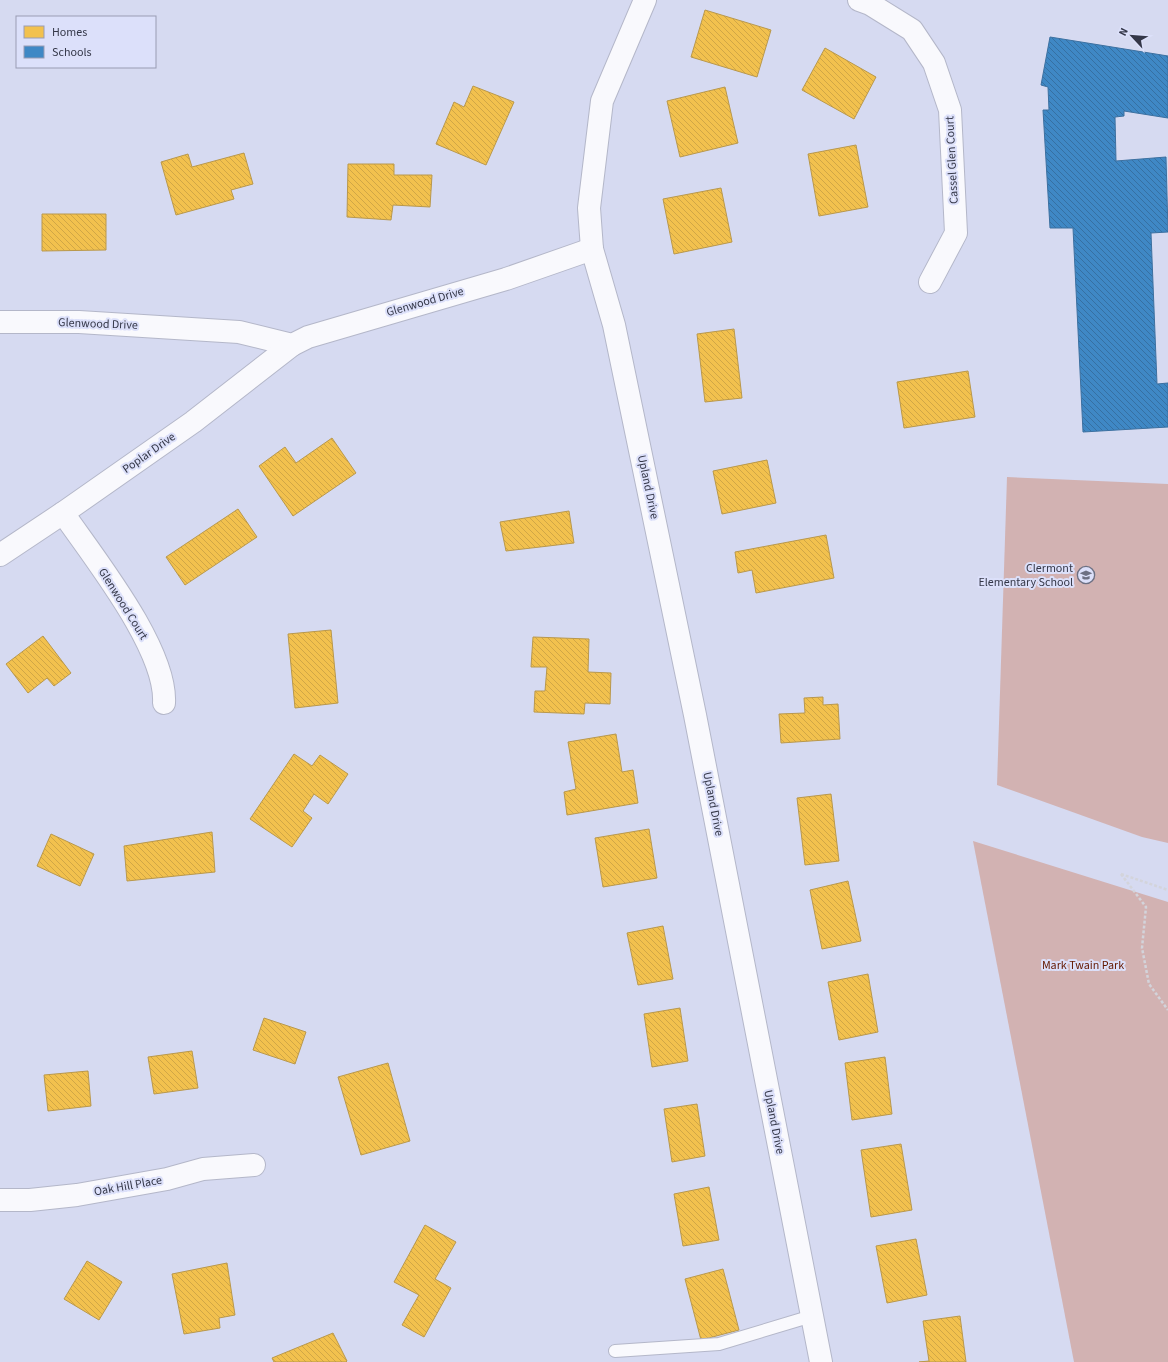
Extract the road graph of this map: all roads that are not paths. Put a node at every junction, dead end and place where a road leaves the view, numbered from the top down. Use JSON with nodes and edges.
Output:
{"nodes":[{"id":1,"x":645,"y":0,"type":"edge"},
{"id":2,"x":859,"y":0,"type":"edge"},
{"id":3,"x":592,"y":249,"type":"junction"},
{"id":4,"x":930,"y":282,"type":"dead end"},
{"id":5,"x":0,"y":322,"type":"edge"},
{"id":6,"x":292,"y":344,"type":"junction"},
{"id":7,"x":63,"y":513,"type":"junction"},
{"id":8,"x":0,"y":555,"type":"edge"},
{"id":9,"x":164,"y":702,"type":"dead end"},
{"id":10,"x":254,"y":1165,"type":"dead end"},
{"id":11,"x":0,"y":1200,"type":"edge"},
{"id":12,"x":812,"y":1316,"type":"junction"},
{"id":13,"x":615,"y":1351,"type":"dead end"},
{"id":14,"x":821,"y":1362,"type":"edge"}],
"edges":[{"from":1,"to":3,"type":"street"},
{"from":2,"to":4,"type":"street","name":"Cassel Glen Court"},
{"from":3,"to":6,"type":"street","name":"Glenwood Drive"},
{"from":3,"to":12,"type":"street","name":"Upland Drive"},
{"from":5,"to":6,"type":"street","name":"Glenwood Drive"},
{"from":6,"to":7,"type":"street","name":"Poplar Drive"},
{"from":7,"to":8,"type":"street","name":"Poplar Drive"},
{"from":7,"to":9,"type":"street","name":"Glenwood Court"},
{"from":10,"to":11,"type":"street","name":"Oak Hill Place"},
{"from":12,"to":13,"type":"lane"},
{"from":12,"to":14,"type":"street","name":"Upland Drive"}]}
